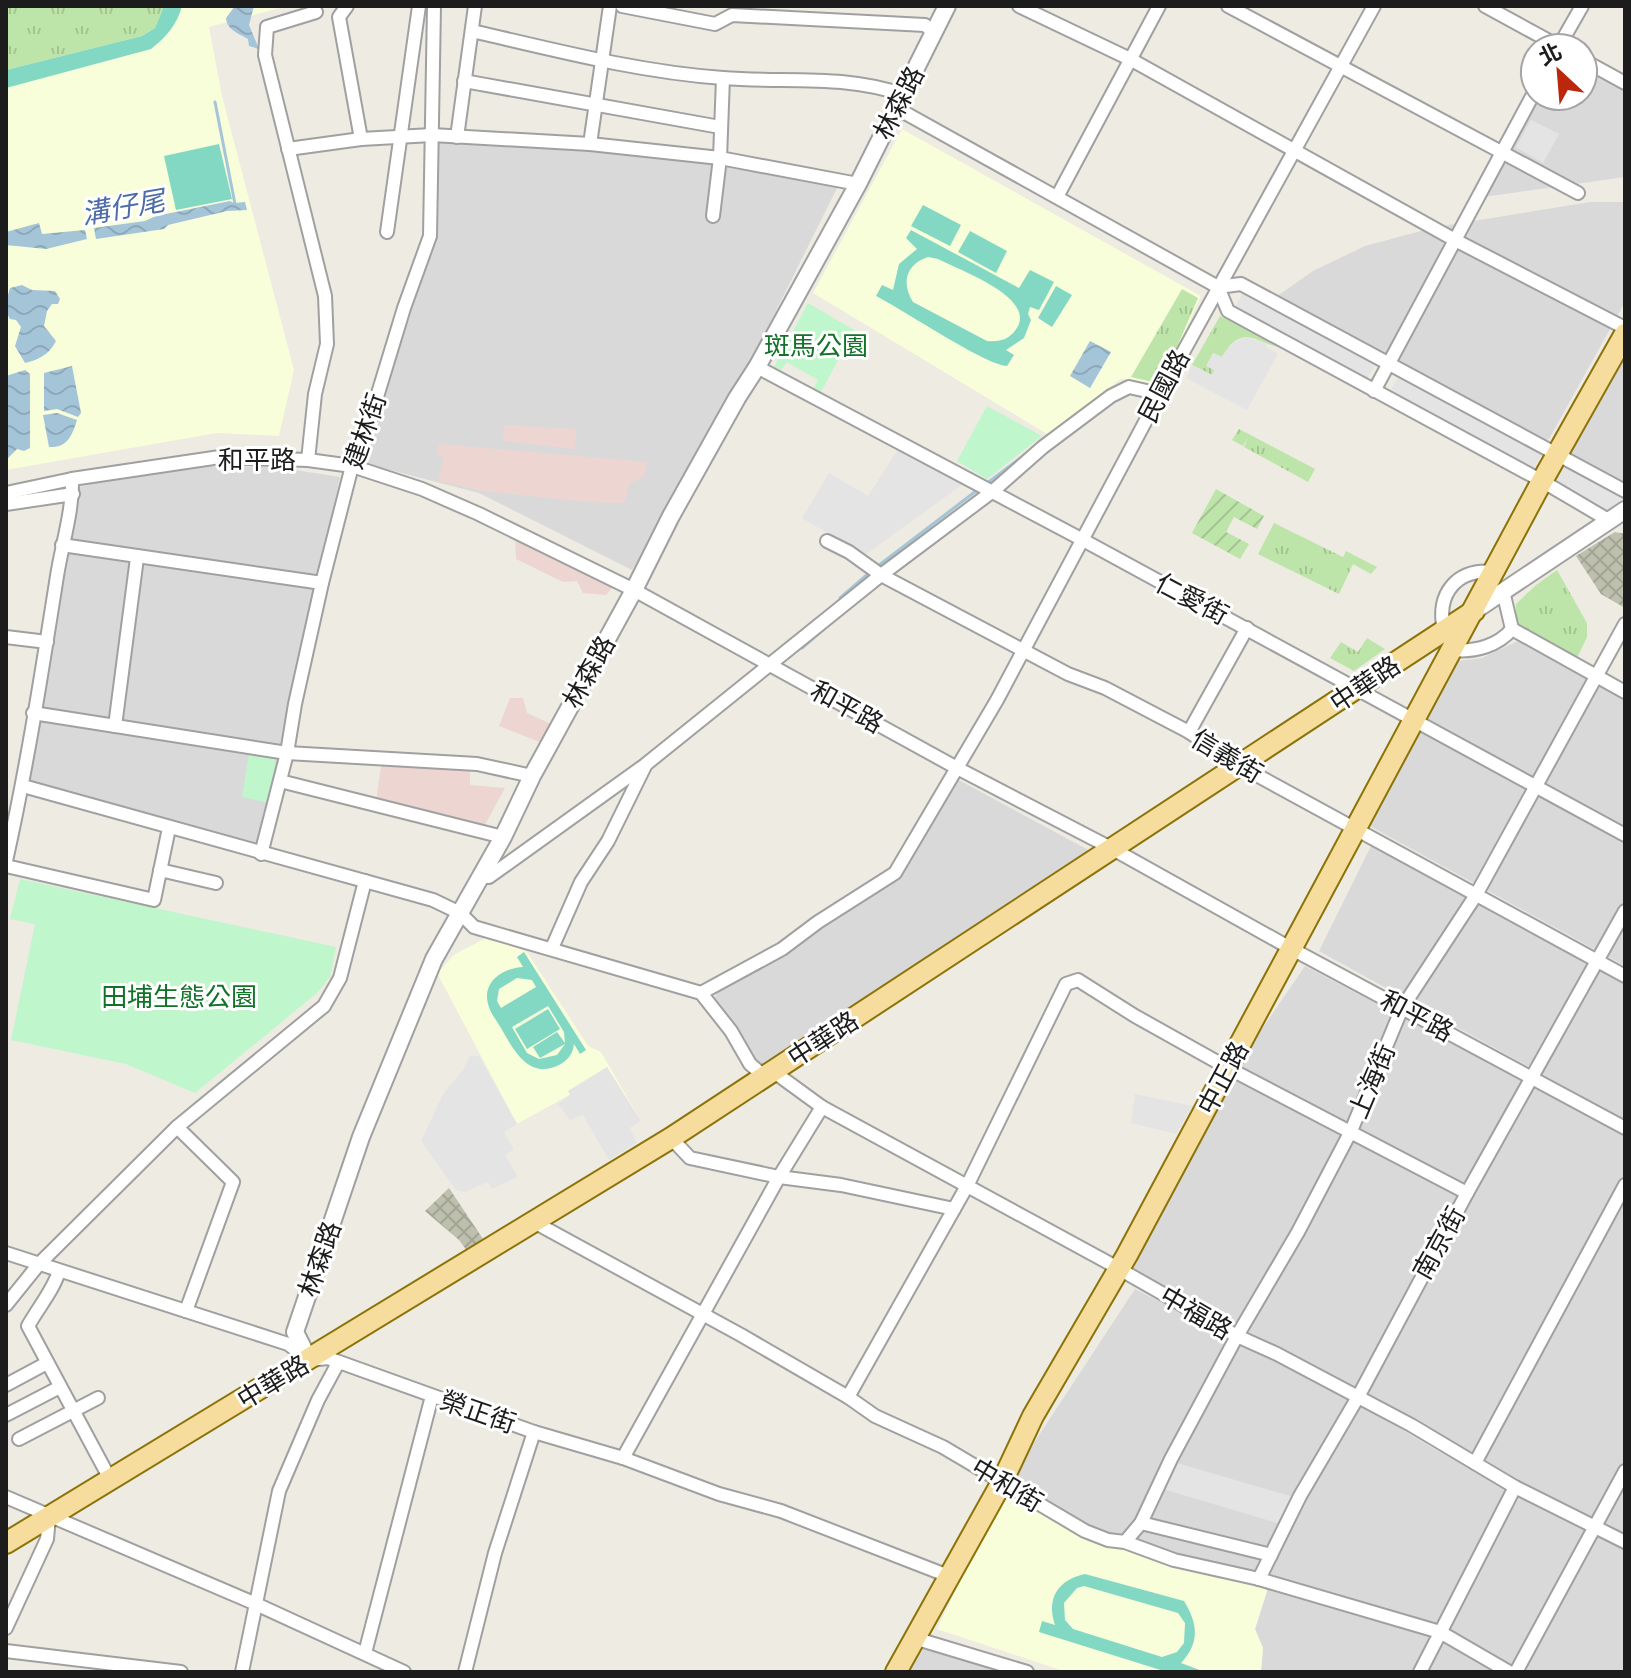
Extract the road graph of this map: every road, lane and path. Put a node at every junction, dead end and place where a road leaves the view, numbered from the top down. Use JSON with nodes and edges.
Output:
{"nodes":[{"id":1,"x":347,"y":6,"type":"edge"},
{"id":2,"x":419,"y":6,"type":"edge"},
{"id":3,"x":434,"y":6,"type":"edge"},
{"id":4,"x":475,"y":6,"type":"edge"},
{"id":5,"x":610,"y":6,"type":"edge"},
{"id":6,"x":622,"y":6,"type":"edge"},
{"id":7,"x":947,"y":6,"type":"edge"},
{"id":8,"x":1019,"y":6,"type":"edge"},
{"id":9,"x":1159,"y":6,"type":"edge"},
{"id":10,"x":1228,"y":6,"type":"edge"},
{"id":11,"x":1374,"y":6,"type":"edge"},
{"id":12,"x":1485,"y":6,"type":"edge"},
{"id":13,"x":1582,"y":6,"type":"edge"},
{"id":14,"x":316,"y":12,"type":"dead end"},
{"id":15,"x":472,"y":31,"type":"junction"},
{"id":16,"x":1531,"y":32,"type":"edge"},
{"id":17,"x":1568,"y":32,"type":"edge"},
{"id":18,"x":934,"y":33,"type":"junction"},
{"id":19,"x":1130,"y":59,"type":"junction"},
{"id":20,"x":604,"y":61,"type":"junction"},
{"id":21,"x":1340,"y":66,"type":"junction"},
{"id":22,"x":1599,"y":69,"type":"edge"},
{"id":23,"x":723,"y":78,"type":"junction"},
{"id":24,"x":464,"y":81,"type":"junction"},
{"id":25,"x":1625,"y":83,"type":"edge"},
{"id":26,"x":901,"y":102,"type":"junction"},
{"id":27,"x":597,"y":106,"type":"junction"},
{"id":28,"x":1524,"y":112,"type":"edge"},
{"id":29,"x":720,"y":127,"type":"junction"},
{"id":30,"x":432,"y":135,"type":"junction"},
{"id":31,"x":402,"y":136,"type":"junction"},
{"id":32,"x":457,"y":137,"type":"junction"},
{"id":33,"x":361,"y":139,"type":"junction"},
{"id":34,"x":590,"y":144,"type":"junction"},
{"id":35,"x":288,"y":149,"type":"junction"},
{"id":36,"x":1295,"y":149,"type":"junction"},
{"id":37,"x":1502,"y":153,"type":"junction"},
{"id":38,"x":720,"y":158,"type":"junction"},
{"id":39,"x":858,"y":184,"type":"junction"},
{"id":40,"x":1578,"y":193,"type":"dead end"},
{"id":41,"x":1057,"y":197,"type":"junction"},
{"id":42,"x":713,"y":216,"type":"dead end"},
{"id":43,"x":387,"y":232,"type":"dead end"},
{"id":44,"x":1455,"y":240,"type":"junction"},
{"id":45,"x":1218,"y":287,"type":"junction"},
{"id":46,"x":1625,"y":328,"type":"edge"},
{"id":47,"x":1625,"y":334,"type":"edge"},
{"id":48,"x":1388,"y":364,"type":"junction"},
{"id":49,"x":757,"y":367,"type":"junction"},
{"id":50,"x":1374,"y":391,"type":"junction"},
{"id":51,"x":1160,"y":394,"type":"junction"},
{"id":52,"x":1557,"y":456,"type":"junction"},
{"id":53,"x":308,"y":460,"type":"junction"},
{"id":54,"x":352,"y":466,"type":"junction"},
{"id":55,"x":72,"y":479,"type":"junction"},
{"id":56,"x":1542,"y":481,"type":"junction"},
{"id":57,"x":986,"y":488,"type":"junction"},
{"id":58,"x":1625,"y":491,"type":"edge"},
{"id":59,"x":6,"y":493,"type":"edge"},
{"id":60,"x":73,"y":494,"type":"junction"},
{"id":61,"x":6,"y":504,"type":"edge"},
{"id":62,"x":1625,"y":510,"type":"edge"},
{"id":63,"x":1610,"y":521,"type":"junction"},
{"id":64,"x":1083,"y":540,"type":"junction"},
{"id":65,"x":827,"y":541,"type":"dead end"},
{"id":66,"x":62,"y":545,"type":"junction"},
{"id":67,"x":137,"y":558,"type":"junction"},
{"id":68,"x":876,"y":571,"type":"junction"},
{"id":69,"x":1499,"y":582,"type":"junction"},
{"id":70,"x":322,"y":583,"type":"junction"},
{"id":71,"x":634,"y":590,"type":"junction"},
{"id":72,"x":1474,"y":611,"type":"junction"},
{"id":73,"x":1625,"y":624,"type":"edge"},
{"id":74,"x":1247,"y":628,"type":"junction"},
{"id":75,"x":1512,"y":629,"type":"junction"},
{"id":76,"x":1444,"y":630,"type":"junction"},
{"id":77,"x":6,"y":637,"type":"edge"},
{"id":78,"x":47,"y":642,"type":"junction"},
{"id":79,"x":1022,"y":649,"type":"junction"},
{"id":80,"x":1454,"y":650,"type":"junction"},
{"id":81,"x":770,"y":664,"type":"junction"},
{"id":82,"x":1596,"y":676,"type":"junction"},
{"id":83,"x":1359,"y":689,"type":"junction"},
{"id":84,"x":1625,"y":692,"type":"edge"},
{"id":85,"x":33,"y":713,"type":"junction"},
{"id":86,"x":1415,"y":721,"type":"junction"},
{"id":87,"x":115,"y":726,"type":"junction"},
{"id":88,"x":1189,"y":732,"type":"junction"},
{"id":89,"x":287,"y":753,"type":"junction"},
{"id":90,"x":645,"y":765,"type":"junction"},
{"id":91,"x":1240,"y":766,"type":"junction"},
{"id":92,"x":957,"y":768,"type":"junction"},
{"id":93,"x":532,"y":776,"type":"junction"},
{"id":94,"x":280,"y":781,"type":"junction"},
{"id":95,"x":23,"y":786,"type":"junction"},
{"id":96,"x":1535,"y":788,"type":"junction"},
{"id":97,"x":169,"y":828,"type":"junction"},
{"id":98,"x":1355,"y":829,"type":"junction"},
{"id":99,"x":1625,"y":835,"type":"edge"},
{"id":100,"x":503,"y":837,"type":"junction"},
{"id":101,"x":1111,"y":848,"type":"junction"},
{"id":102,"x":261,"y":854,"type":"junction"},
{"id":103,"x":6,"y":863,"type":"edge"},
{"id":104,"x":160,"y":870,"type":"junction"},
{"id":105,"x":481,"y":876,"type":"junction"},
{"id":106,"x":365,"y":881,"type":"junction"},
{"id":107,"x":216,"y":883,"type":"dead end"},
{"id":108,"x":1476,"y":895,"type":"junction"},
{"id":109,"x":1625,"y":911,"type":"edge"},
{"id":110,"x":460,"y":913,"type":"junction"},
{"id":111,"x":552,"y":948,"type":"junction"},
{"id":112,"x":1292,"y":949,"type":"junction"},
{"id":113,"x":1598,"y":962,"type":"junction"},
{"id":114,"x":1625,"y":976,"type":"edge"},
{"id":115,"x":701,"y":993,"type":"junction"},
{"id":116,"x":1402,"y":1008,"type":"junction"},
{"id":117,"x":1228,"y":1068,"type":"junction"},
{"id":118,"x":769,"y":1074,"type":"junction"},
{"id":119,"x":1533,"y":1078,"type":"junction"},
{"id":120,"x":822,"y":1107,"type":"junction"},
{"id":121,"x":177,"y":1127,"type":"junction"},
{"id":122,"x":1625,"y":1128,"type":"edge"},
{"id":123,"x":1351,"y":1131,"type":"junction"},
{"id":124,"x":671,"y":1138,"type":"junction"},
{"id":125,"x":779,"y":1177,"type":"junction"},
{"id":126,"x":1625,"y":1185,"type":"edge"},
{"id":127,"x":967,"y":1186,"type":"junction"},
{"id":128,"x":1467,"y":1193,"type":"junction"},
{"id":129,"x":954,"y":1209,"type":"junction"},
{"id":130,"x":534,"y":1222,"type":"junction"},
{"id":131,"x":6,"y":1253,"type":"edge"},
{"id":132,"x":39,"y":1264,"type":"junction"},
{"id":133,"x":1119,"y":1269,"type":"junction"},
{"id":134,"x":59,"y":1271,"type":"junction"},
{"id":135,"x":6,"y":1305,"type":"edge"},
{"id":136,"x":186,"y":1311,"type":"junction"},
{"id":137,"x":703,"y":1314,"type":"junction"},
{"id":138,"x":1237,"y":1336,"type":"junction"},
{"id":139,"x":309,"y":1360,"type":"junction"},
{"id":140,"x":47,"y":1363,"type":"junction"},
{"id":141,"x":338,"y":1363,"type":"junction"},
{"id":142,"x":6,"y":1385,"type":"edge"},
{"id":143,"x":60,"y":1387,"type":"junction"},
{"id":144,"x":432,"y":1396,"type":"junction"},
{"id":145,"x":848,"y":1397,"type":"junction"},
{"id":146,"x":1358,"y":1397,"type":"junction"},
{"id":147,"x":98,"y":1398,"type":"dead end"},
{"id":148,"x":73,"y":1412,"type":"junction"},
{"id":149,"x":6,"y":1415,"type":"edge"},
{"id":150,"x":534,"y":1432,"type":"junction"},
{"id":151,"x":19,"y":1439,"type":"dead end"},
{"id":152,"x":623,"y":1458,"type":"junction"},
{"id":153,"x":1475,"y":1463,"type":"junction"},
{"id":154,"x":1625,"y":1471,"type":"edge"},
{"id":155,"x":110,"y":1479,"type":"junction"},
{"id":156,"x":1002,"y":1482,"type":"junction"},
{"id":157,"x":1515,"y":1487,"type":"junction"},
{"id":158,"x":6,"y":1497,"type":"edge"},
{"id":159,"x":49,"y":1517,"type":"junction"},
{"id":160,"x":1141,"y":1523,"type":"junction"},
{"id":161,"x":1596,"y":1526,"type":"junction"},
{"id":162,"x":1125,"y":1542,"type":"junction"},
{"id":163,"x":1625,"y":1542,"type":"edge"},
{"id":164,"x":6,"y":1543,"type":"edge"},
{"id":165,"x":1271,"y":1555,"type":"junction"},
{"id":166,"x":951,"y":1577,"type":"junction"},
{"id":167,"x":1259,"y":1579,"type":"junction"},
{"id":168,"x":256,"y":1604,"type":"junction"},
{"id":169,"x":6,"y":1628,"type":"edge"},
{"id":170,"x":1440,"y":1632,"type":"junction"},
{"id":171,"x":914,"y":1638,"type":"junction"},
{"id":172,"x":6,"y":1651,"type":"edge"},
{"id":173,"x":365,"y":1653,"type":"junction"},
{"id":174,"x":106,"y":1668,"type":"edge"},
{"id":175,"x":181,"y":1672,"type":"edge"},
{"id":176,"x":242,"y":1672,"type":"edge"},
{"id":177,"x":404,"y":1672,"type":"edge"},
{"id":178,"x":465,"y":1672,"type":"edge"},
{"id":179,"x":896,"y":1672,"type":"edge"},
{"id":180,"x":1027,"y":1672,"type":"edge"},
{"id":181,"x":1420,"y":1672,"type":"edge"},
{"id":182,"x":1509,"y":1672,"type":"edge"},
{"id":183,"x":1516,"y":1672,"type":"edge"}],
"edges":[{"from":1,"to":33,"type":"street"},
{"from":2,"to":31,"type":"street"},
{"from":3,"to":30,"type":"street","name":"建林街"},
{"from":4,"to":15,"type":"street"},
{"from":5,"to":20,"type":"street"},
{"from":6,"to":18,"type":"street"},
{"from":7,"to":18,"type":"street","name":"林森路"},
{"from":8,"to":19,"type":"street"},
{"from":9,"to":19,"type":"street"},
{"from":10,"to":21,"type":"street"},
{"from":11,"to":21,"type":"street","name":"民國路"},
{"from":12,"to":16,"type":"street"},
{"from":13,"to":17,"type":"street"},
{"from":14,"to":35,"type":"street"},
{"from":15,"to":20,"type":"street"},
{"from":15,"to":24,"type":"street"},
{"from":18,"to":26,"type":"street","name":"林森路"},
{"from":19,"to":36,"type":"street"},
{"from":19,"to":41,"type":"street"},
{"from":20,"to":23,"type":"street"},
{"from":20,"to":27,"type":"street"},
{"from":21,"to":36,"type":"street","name":"民國路"},
{"from":21,"to":37,"type":"street"},
{"from":22,"to":25,"type":"street"},
{"from":23,"to":26,"type":"street"},
{"from":23,"to":29,"type":"street"},
{"from":24,"to":27,"type":"street"},
{"from":24,"to":32,"type":"street"},
{"from":26,"to":39,"type":"street","name":"林森路"},
{"from":26,"to":41,"type":"street"},
{"from":27,"to":29,"type":"street"},
{"from":27,"to":34,"type":"street"},
{"from":28,"to":37,"type":"street"},
{"from":29,"to":38,"type":"street"},
{"from":30,"to":31,"type":"street"},
{"from":30,"to":32,"type":"street"},
{"from":30,"to":54,"type":"street","name":"建林街"},
{"from":31,"to":33,"type":"street"},
{"from":31,"to":43,"type":"street"},
{"from":32,"to":34,"type":"street"},
{"from":33,"to":35,"type":"street"},
{"from":34,"to":38,"type":"street"},
{"from":35,"to":53,"type":"street"},
{"from":36,"to":44,"type":"street"},
{"from":36,"to":45,"type":"street","name":"民國路"},
{"from":37,"to":40,"type":"street"},
{"from":37,"to":44,"type":"street"},
{"from":38,"to":39,"type":"street"},
{"from":38,"to":42,"type":"street"},
{"from":39,"to":49,"type":"street","name":"林森路"},
{"from":41,"to":45,"type":"street"},
{"from":44,"to":46,"type":"street"},
{"from":44,"to":48,"type":"street"},
{"from":45,"to":48,"type":"street"},
{"from":45,"to":50,"type":"street"},
{"from":45,"to":51,"type":"street","name":"民國路"},
{"from":47,"to":52,"type":"main road"},
{"from":48,"to":50,"type":"street"},
{"from":48,"to":52,"type":"street"},
{"from":49,"to":57,"type":"street","name":"仁愛街"},
{"from":49,"to":71,"type":"street","name":"林森路"},
{"from":50,"to":56,"type":"street"},
{"from":51,"to":57,"type":"street"},
{"from":51,"to":64,"type":"street","name":"民國路"},
{"from":52,"to":56,"type":"main road","name":"中正路"},
{"from":52,"to":58,"type":"street"},
{"from":53,"to":54,"type":"street","name":"和平路"},
{"from":53,"to":55,"type":"street","name":"和平路"},
{"from":54,"to":70,"type":"street","name":"建林街"},
{"from":54,"to":71,"type":"street","name":"和平路"},
{"from":55,"to":59,"type":"street","name":"和平路"},
{"from":55,"to":60,"type":"street"},
{"from":56,"to":63,"type":"street"},
{"from":56,"to":69,"type":"main road","name":"中正路"},
{"from":57,"to":64,"type":"street","name":"仁愛街"},
{"from":57,"to":68,"type":"street"},
{"from":60,"to":61,"type":"street"},
{"from":60,"to":66,"type":"street"},
{"from":62,"to":63,"type":"street"},
{"from":63,"to":69,"type":"street"},
{"from":64,"to":74,"type":"street","name":"仁愛街"},
{"from":64,"to":79,"type":"street","name":"民國路"},
{"from":65,"to":68,"type":"street","name":"信義街"},
{"from":66,"to":67,"type":"street"},
{"from":66,"to":78,"type":"street"},
{"from":67,"to":70,"type":"street"},
{"from":67,"to":87,"type":"street"},
{"from":68,"to":79,"type":"street","name":"信義街"},
{"from":68,"to":81,"type":"street"},
{"from":69,"to":72,"type":"main road","name":"中正路"},
{"from":69,"to":75,"type":"street"},
{"from":69,"to":76,"type":"street"},
{"from":70,"to":89,"type":"street","name":"建林街"},
{"from":71,"to":81,"type":"street","name":"和平路"},
{"from":71,"to":93,"type":"street","name":"林森路"},
{"from":72,"to":76,"type":"main road","name":"中華路"},
{"from":72,"to":80,"type":"main road","name":"中正路"},
{"from":73,"to":82,"type":"street","name":"上海街"},
{"from":74,"to":83,"type":"street","name":"仁愛街"},
{"from":74,"to":88,"type":"street"},
{"from":75,"to":80,"type":"street"},
{"from":75,"to":82,"type":"street"},
{"from":76,"to":83,"type":"main road","name":"中華路"},
{"from":77,"to":78,"type":"street"},
{"from":78,"to":85,"type":"street"},
{"from":79,"to":88,"type":"street","name":"信義街"},
{"from":79,"to":92,"type":"street","name":"民國路"},
{"from":80,"to":86,"type":"main road","name":"中正路"},
{"from":81,"to":90,"type":"street"},
{"from":81,"to":92,"type":"street","name":"和平路"},
{"from":82,"to":84,"type":"street"},
{"from":82,"to":96,"type":"street","name":"上海街"},
{"from":83,"to":86,"type":"street","name":"仁愛街"},
{"from":83,"to":91,"type":"main road","name":"中華路"},
{"from":85,"to":87,"type":"street"},
{"from":85,"to":95,"type":"street"},
{"from":86,"to":96,"type":"street","name":"仁愛街"},
{"from":86,"to":98,"type":"main road","name":"中正路"},
{"from":87,"to":89,"type":"street"},
{"from":88,"to":91,"type":"street","name":"信義街"},
{"from":89,"to":93,"type":"street"},
{"from":89,"to":94,"type":"street","name":"建林街"},
{"from":90,"to":105,"type":"street"},
{"from":90,"to":111,"type":"street"},
{"from":91,"to":98,"type":"street","name":"信義街"},
{"from":91,"to":101,"type":"main road","name":"中華路"},
{"from":92,"to":101,"type":"street","name":"和平路"},
{"from":92,"to":115,"type":"street","name":"民國路"},
{"from":93,"to":100,"type":"street","name":"林森路"},
{"from":94,"to":100,"type":"street"},
{"from":94,"to":102,"type":"street","name":"建林街"},
{"from":95,"to":97,"type":"street"},
{"from":95,"to":103,"type":"street"},
{"from":96,"to":99,"type":"street","name":"仁愛街"},
{"from":96,"to":108,"type":"street","name":"上海街"},
{"from":97,"to":102,"type":"street"},
{"from":97,"to":104,"type":"street"},
{"from":98,"to":108,"type":"street","name":"信義街"},
{"from":98,"to":112,"type":"main road","name":"中正路"},
{"from":100,"to":105,"type":"street","name":"林森路"},
{"from":101,"to":112,"type":"street","name":"和平路"},
{"from":101,"to":118,"type":"main road","name":"中華路"},
{"from":102,"to":106,"type":"street"},
{"from":103,"to":104,"type":"street"},
{"from":104,"to":107,"type":"street"},
{"from":105,"to":110,"type":"street","name":"林森路"},
{"from":106,"to":110,"type":"street"},
{"from":106,"to":121,"type":"street"},
{"from":108,"to":113,"type":"street","name":"信義街"},
{"from":108,"to":116,"type":"street","name":"上海街"},
{"from":109,"to":113,"type":"street","name":"南京街"},
{"from":110,"to":111,"type":"street"},
{"from":110,"to":139,"type":"street","name":"林森路"},
{"from":111,"to":115,"type":"street"},
{"from":112,"to":116,"type":"street","name":"和平路"},
{"from":112,"to":117,"type":"main road","name":"中正路"},
{"from":113,"to":114,"type":"street","name":"信義街"},
{"from":113,"to":119,"type":"street","name":"南京街"},
{"from":115,"to":118,"type":"street","name":"中福路"},
{"from":116,"to":119,"type":"street","name":"和平路"},
{"from":116,"to":123,"type":"street","name":"上海街"},
{"from":117,"to":123,"type":"street"},
{"from":117,"to":127,"type":"street"},
{"from":117,"to":133,"type":"main road","name":"中正路"},
{"from":118,"to":120,"type":"street","name":"中福路"},
{"from":118,"to":124,"type":"main road","name":"中華路"},
{"from":119,"to":122,"type":"street","name":"和平路"},
{"from":119,"to":128,"type":"street","name":"南京街"},
{"from":120,"to":125,"type":"street"},
{"from":120,"to":127,"type":"street","name":"中福路"},
{"from":121,"to":132,"type":"street"},
{"from":121,"to":136,"type":"street"},
{"from":123,"to":128,"type":"street"},
{"from":123,"to":138,"type":"street","name":"上海街"},
{"from":124,"to":125,"type":"street"},
{"from":124,"to":130,"type":"main road","name":"中華路"},
{"from":125,"to":129,"type":"street"},
{"from":125,"to":137,"type":"street"},
{"from":126,"to":153,"type":"street"},
{"from":127,"to":129,"type":"street"},
{"from":127,"to":133,"type":"street","name":"中福路"},
{"from":128,"to":146,"type":"street","name":"南京街"},
{"from":129,"to":145,"type":"street"},
{"from":130,"to":137,"type":"street","name":"中和街"},
{"from":130,"to":139,"type":"main road","name":"中華路"},
{"from":131,"to":132,"type":"street","name":"榮正街"},
{"from":132,"to":134,"type":"street","name":"榮正街"},
{"from":132,"to":135,"type":"street"},
{"from":133,"to":138,"type":"street","name":"中福路"},
{"from":133,"to":156,"type":"main road","name":"中正路"},
{"from":134,"to":136,"type":"street","name":"榮正街"},
{"from":134,"to":140,"type":"street"},
{"from":136,"to":139,"type":"street","name":"榮正街"},
{"from":137,"to":145,"type":"street","name":"中和街"},
{"from":137,"to":152,"type":"street"},
{"from":138,"to":146,"type":"street","name":"中福路"},
{"from":138,"to":160,"type":"street","name":"上海街"},
{"from":139,"to":141,"type":"street","name":"榮正街"},
{"from":139,"to":155,"type":"main road","name":"中華路"},
{"from":140,"to":142,"type":"street"},
{"from":140,"to":143,"type":"street"},
{"from":141,"to":144,"type":"street","name":"榮正街"},
{"from":141,"to":168,"type":"street"},
{"from":143,"to":148,"type":"street"},
{"from":143,"to":149,"type":"street"},
{"from":144,"to":150,"type":"street","name":"榮正街"},
{"from":144,"to":173,"type":"street"},
{"from":145,"to":156,"type":"street","name":"中和街"},
{"from":146,"to":153,"type":"street","name":"中福路"},
{"from":146,"to":165,"type":"street","name":"南京街"},
{"from":147,"to":148,"type":"street"},
{"from":148,"to":151,"type":"street"},
{"from":148,"to":155,"type":"street"},
{"from":150,"to":152,"type":"street","name":"榮正街"},
{"from":150,"to":178,"type":"street"},
{"from":152,"to":166,"type":"street","name":"榮正街"},
{"from":153,"to":157,"type":"street","name":"中福路"},
{"from":154,"to":161,"type":"street"},
{"from":155,"to":159,"type":"main road","name":"中華路"},
{"from":156,"to":162,"type":"street","name":"中和街"},
{"from":156,"to":166,"type":"main road","name":"中正路"},
{"from":157,"to":161,"type":"street","name":"中福路"},
{"from":157,"to":170,"type":"street"},
{"from":158,"to":159,"type":"street"},
{"from":159,"to":164,"type":"main road","name":"中華路"},
{"from":159,"to":168,"type":"street"},
{"from":159,"to":169,"type":"street"},
{"from":160,"to":162,"type":"street","name":"上海街"},
{"from":160,"to":165,"type":"street"},
{"from":161,"to":163,"type":"street","name":"中福路"},
{"from":161,"to":183,"type":"street"},
{"from":162,"to":167,"type":"street","name":"中和街"},
{"from":165,"to":167,"type":"street","name":"南京街"},
{"from":166,"to":171,"type":"main road","name":"中正路"},
{"from":167,"to":170,"type":"street","name":"中和街"},
{"from":168,"to":173,"type":"street"},
{"from":168,"to":176,"type":"street"},
{"from":170,"to":181,"type":"street"},
{"from":170,"to":182,"type":"street","name":"中和街"},
{"from":171,"to":179,"type":"main road","name":"中正路"},
{"from":171,"to":180,"type":"street"},
{"from":172,"to":174,"type":"street"},
{"from":173,"to":177,"type":"street"},
{"from":174,"to":175,"type":"street"}]}
